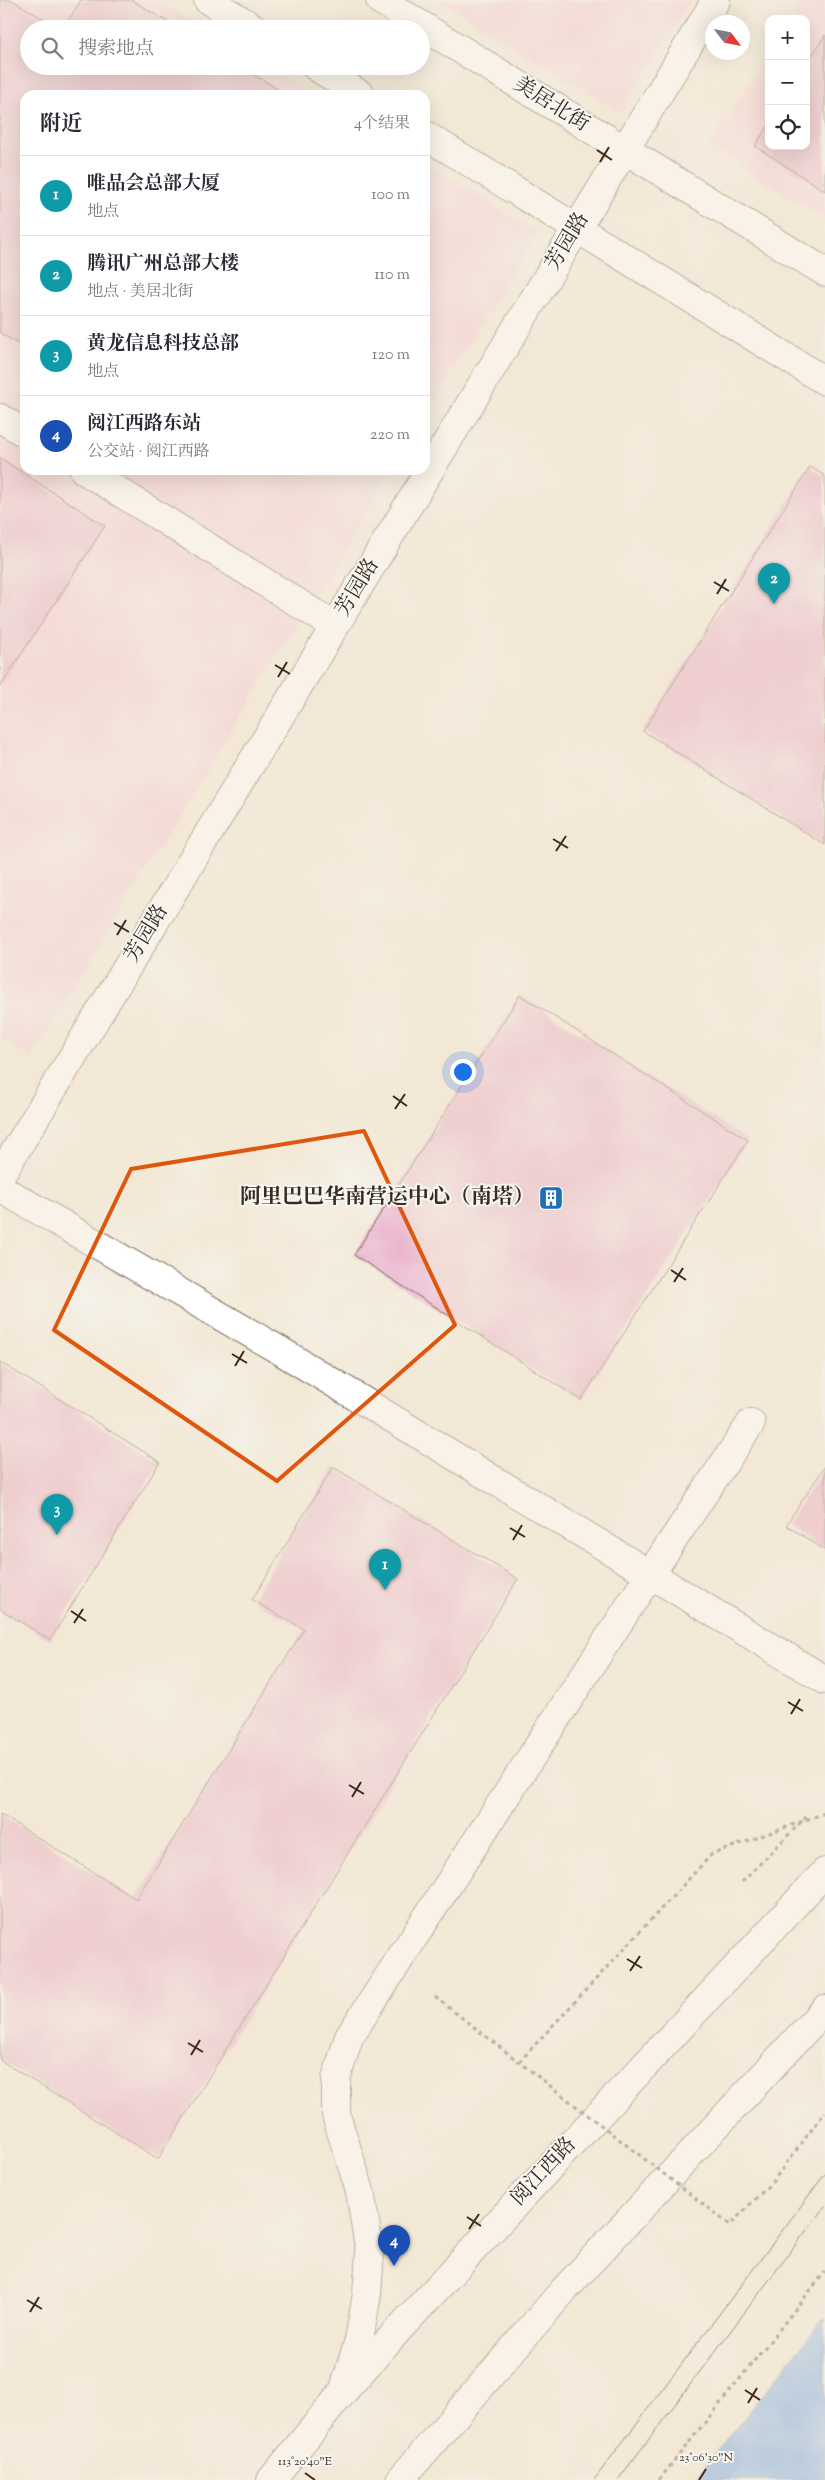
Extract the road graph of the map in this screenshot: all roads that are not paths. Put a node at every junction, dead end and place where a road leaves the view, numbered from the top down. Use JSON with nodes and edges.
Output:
{"nodes":[{"id":1,"x":208,"y":0,"type":"edge"},
{"id":2,"x":380,"y":0,"type":"edge"},
{"id":3,"x":716,"y":0,"type":"edge"},
{"id":4,"x":240,"y":20,"type":"edge"},
{"id":5,"x":413,"y":20,"type":"edge"},
{"id":6,"x":430,"y":31,"type":"edge"},
{"id":7,"x":329,"y":75,"type":"edge"},
{"id":8,"x":353,"y":90,"type":"edge"},
{"id":9,"x":430,"y":137,"type":"edge"},
{"id":10,"x":624,"y":150,"type":"junction"},
{"id":11,"x":576,"y":228,"type":"junction"},
{"id":12,"x":825,"y":272,"type":"edge"},
{"id":13,"x":825,"y":381,"type":"edge"},
{"id":14,"x":0,"y":418,"type":"edge"},
{"id":15,"x":20,"y":430,"type":"edge"},
{"id":16,"x":430,"y":469,"type":"edge"},
{"id":17,"x":92,"y":475,"type":"edge"},
{"id":18,"x":426,"y":475,"type":"edge"},
{"id":19,"x":335,"y":626,"type":"junction"},
{"id":20,"x":0,"y":1176,"type":"edge"},
{"id":21,"x":0,"y":1188,"type":"edge"},
{"id":22,"x":752,"y":1423,"type":"dead end"},
{"id":23,"x":651,"y":1573,"type":"junction"},
{"id":24,"x":825,"y":1680,"type":"edge"},
{"id":25,"x":825,"y":1872,"type":"edge"},
{"id":26,"x":825,"y":2009,"type":"edge"},
{"id":27,"x":343,"y":2392,"type":"junction"},
{"id":28,"x":272,"y":2480,"type":"edge"},
{"id":29,"x":400,"y":2480,"type":"edge"}],
"edges":[{"from":1,"to":4,"type":"street"},
{"from":2,"to":5,"type":"street","name":"美居北街"},
{"from":3,"to":10,"type":"street","name":"芳园路"},
{"from":6,"to":10,"type":"street","name":"美居北街"},
{"from":7,"to":8,"type":"street"},
{"from":9,"to":11,"type":"street"},
{"from":10,"to":11,"type":"street","name":"芳园路"},
{"from":10,"to":12,"type":"street","name":"美居北街"},
{"from":11,"to":13,"type":"street"},
{"from":11,"to":16,"type":"street","name":"芳园路"},
{"from":14,"to":15,"type":"street"},
{"from":17,"to":19,"type":"street"},
{"from":18,"to":19,"type":"street","name":"芳园路"},
{"from":19,"to":20,"type":"street","name":"芳园路"},
{"from":21,"to":23,"type":"street"},
{"from":22,"to":23,"type":"street"},
{"from":23,"to":24,"type":"street"},
{"from":23,"to":27,"type":"street"},
{"from":25,"to":27,"type":"street","name":"阅江西路"},
{"from":26,"to":29,"type":"street"},
{"from":27,"to":28,"type":"street","name":"阅江西路"}]}
